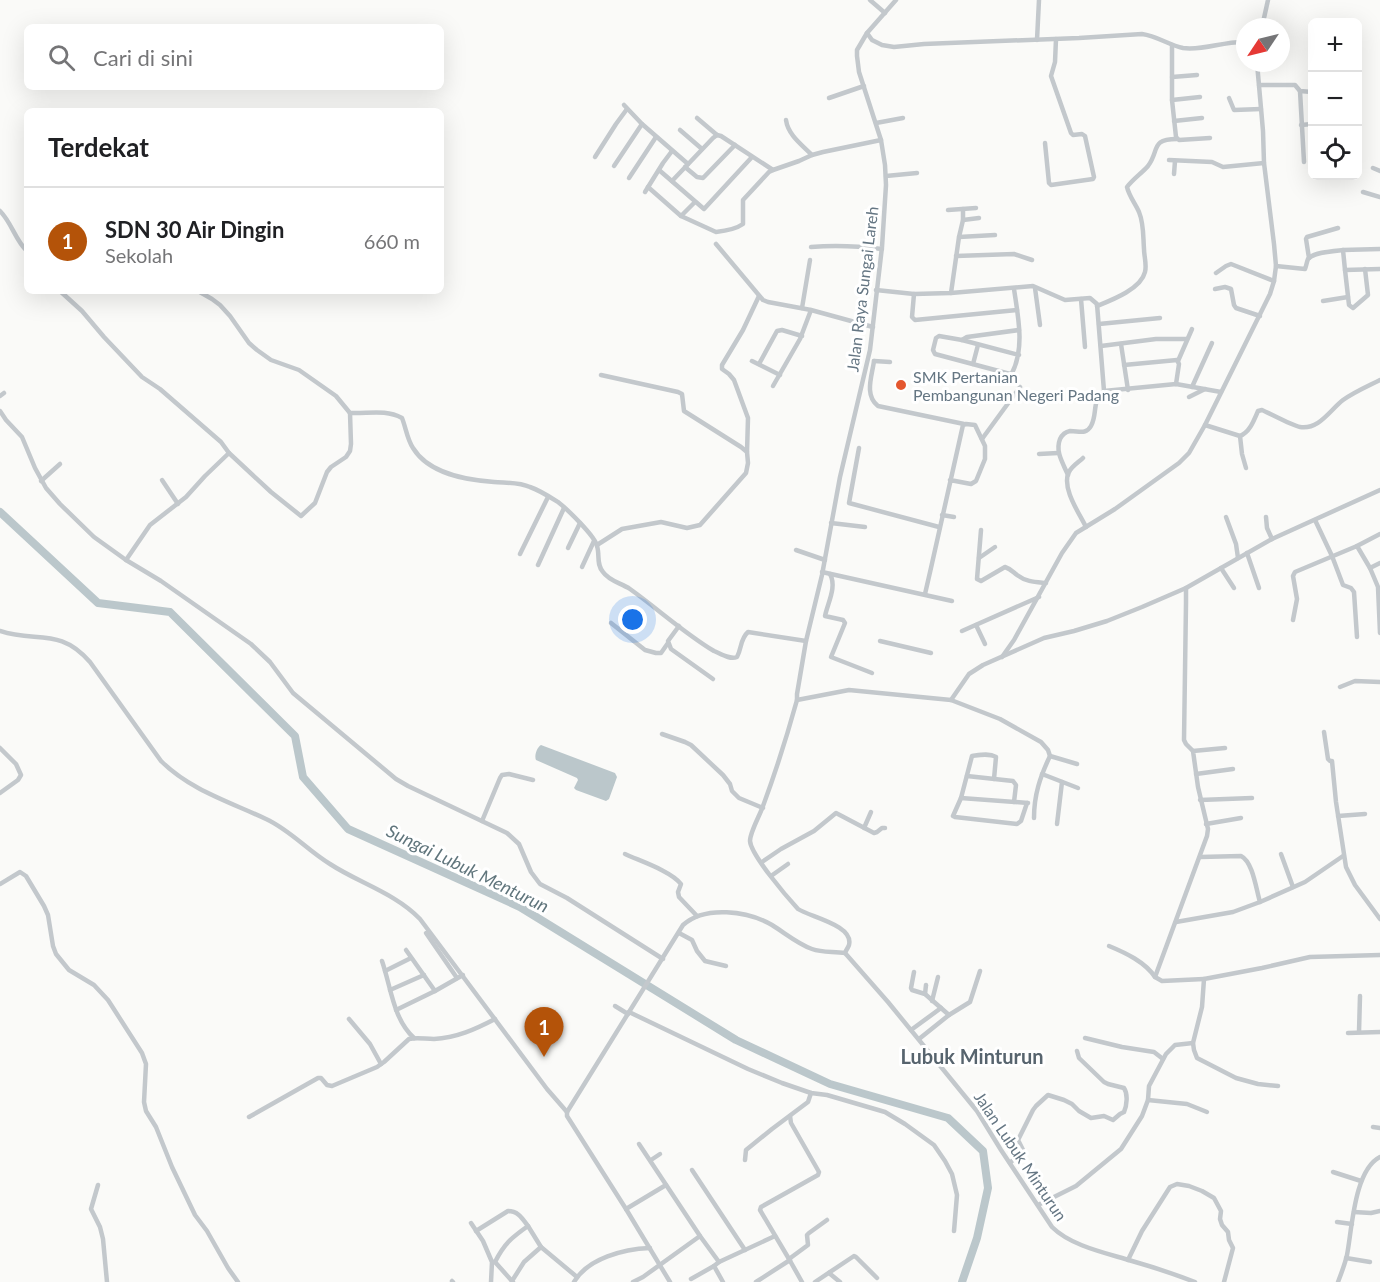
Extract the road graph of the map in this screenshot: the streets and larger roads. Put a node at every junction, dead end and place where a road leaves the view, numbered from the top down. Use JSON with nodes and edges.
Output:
{"nodes":[{"id":1,"x":870,"y":0,"type":"edge"},
{"id":2,"x":896,"y":0,"type":"edge"},
{"id":3,"x":1039,"y":0,"type":"edge"},
{"id":4,"x":1267,"y":0,"type":"edge"},
{"id":5,"x":885,"y":13,"type":"junction"},
{"id":6,"x":1264,"y":18,"type":"edge"},
{"id":7,"x":867,"y":33,"type":"junction"},
{"id":8,"x":1056,"y":39,"type":"junction"},
{"id":9,"x":1037,"y":40,"type":"junction"},
{"id":10,"x":1236,"y":41,"type":"edge"},
{"id":11,"x":1172,"y":45,"type":"junction"},
{"id":12,"x":1258,"y":72,"type":"edge"},
{"id":13,"x":1197,"y":75,"type":"dead end"},
{"id":14,"x":1172,"y":77,"type":"junction"},
{"id":15,"x":1259,"y":85,"type":"junction"},
{"id":16,"x":864,"y":86,"type":"junction"},
{"id":17,"x":1299,"y":91,"type":"junction"},
{"id":18,"x":1308,"y":92,"type":"edge"},
{"id":19,"x":1200,"y":97,"type":"dead end"},
{"id":20,"x":829,"y":98,"type":"dead end"},
{"id":21,"x":1229,"y":98,"type":"dead end"},
{"id":22,"x":1172,"y":100,"type":"junction"},
{"id":23,"x":1261,"y":109,"type":"junction"},
{"id":24,"x":1233,"y":110,"type":"junction"},
{"id":25,"x":1227,"y":111,"type":"dead end"},
{"id":26,"x":697,"y":118,"type":"dead end"},
{"id":27,"x":903,"y":118,"type":"dead end"},
{"id":28,"x":1202,"y":118,"type":"dead end"},
{"id":29,"x":786,"y":120,"type":"dead end"},
{"id":30,"x":1174,"y":121,"type":"junction"},
{"id":31,"x":876,"y":123,"type":"junction"},
{"id":32,"x":642,"y":124,"type":"junction"},
{"id":33,"x":1301,"y":124,"type":"junction"},
{"id":34,"x":1308,"y":124,"type":"edge"},
{"id":35,"x":680,"y":130,"type":"dead end"},
{"id":36,"x":717,"y":135,"type":"junction"},
{"id":37,"x":656,"y":137,"type":"junction"},
{"id":38,"x":1210,"y":138,"type":"dead end"},
{"id":39,"x":881,"y":140,"type":"junction"},
{"id":40,"x":1177,"y":140,"type":"junction"},
{"id":41,"x":1045,"y":143,"type":"dead end"},
{"id":42,"x":735,"y":146,"type":"junction"},
{"id":43,"x":702,"y":149,"type":"junction"},
{"id":44,"x":672,"y":151,"type":"junction"},
{"id":45,"x":812,"y":155,"type":"junction"},
{"id":46,"x":595,"y":157,"type":"dead end"},
{"id":47,"x":752,"y":157,"type":"junction"},
{"id":48,"x":1304,"y":162,"type":"dead end"},
{"id":49,"x":1264,"y":163,"type":"junction"},
{"id":50,"x":686,"y":165,"type":"junction"},
{"id":51,"x":614,"y":166,"type":"dead end"},
{"id":52,"x":1373,"y":168,"type":"dead end"},
{"id":53,"x":658,"y":170,"type":"junction"},
{"id":54,"x":773,"y":170,"type":"junction"},
{"id":55,"x":1380,"y":171,"type":"edge"},
{"id":56,"x":917,"y":173,"type":"dead end"},
{"id":57,"x":1174,"y":174,"type":"dead end"},
{"id":58,"x":886,"y":176,"type":"junction"},
{"id":59,"x":629,"y":178,"type":"dead end"},
{"id":60,"x":672,"y":180,"type":"junction"},
{"id":61,"x":1363,"y":192,"type":"dead end"},
{"id":62,"x":1380,"y":197,"type":"edge"},
{"id":63,"x":695,"y":202,"type":"junction"},
{"id":64,"x":976,"y":208,"type":"dead end"},
{"id":65,"x":963,"y":209,"type":"junction"},
{"id":66,"x":948,"y":210,"type":"dead end"},
{"id":67,"x":0,"y":211,"type":"edge"},
{"id":68,"x":681,"y":216,"type":"junction"},
{"id":69,"x":979,"y":219,"type":"dead end"},
{"id":70,"x":963,"y":220,"type":"junction"},
{"id":71,"x":1338,"y":228,"type":"dead end"},
{"id":72,"x":995,"y":235,"type":"dead end"},
{"id":73,"x":958,"y":237,"type":"junction"},
{"id":74,"x":716,"y":244,"type":"dead end"},
{"id":75,"x":811,"y":247,"type":"dead end"},
{"id":76,"x":24,"y":248,"type":"edge"},
{"id":77,"x":882,"y":249,"type":"junction"},
{"id":78,"x":1380,"y":249,"type":"edge"},
{"id":79,"x":1343,"y":250,"type":"junction"},
{"id":80,"x":956,"y":256,"type":"junction"},
{"id":81,"x":1309,"y":258,"type":"junction"},
{"id":82,"x":810,"y":260,"type":"dead end"},
{"id":83,"x":1032,"y":260,"type":"dead end"},
{"id":84,"x":1276,"y":266,"type":"junction"},
{"id":85,"x":1305,"y":269,"type":"junction"},
{"id":86,"x":1365,"y":269,"type":"junction"},
{"id":87,"x":1380,"y":269,"type":"edge"},
{"id":88,"x":1346,"y":270,"type":"junction"},
{"id":89,"x":1216,"y":273,"type":"dead end"},
{"id":90,"x":1308,"y":276,"type":"dead end"},
{"id":91,"x":1274,"y":281,"type":"junction"},
{"id":92,"x":1035,"y":288,"type":"junction"},
{"id":93,"x":1014,"y":289,"type":"junction"},
{"id":94,"x":1215,"y":289,"type":"dead end"},
{"id":95,"x":876,"y":290,"type":"junction"},
{"id":96,"x":951,"y":293,"type":"junction"},
{"id":97,"x":63,"y":294,"type":"edge"},
{"id":98,"x":203,"y":294,"type":"edge"},
{"id":99,"x":914,"y":294,"type":"junction"},
{"id":100,"x":759,"y":296,"type":"junction"},
{"id":101,"x":1348,"y":297,"type":"junction"},
{"id":102,"x":1081,"y":299,"type":"junction"},
{"id":103,"x":1323,"y":301,"type":"dead end"},
{"id":104,"x":1097,"y":306,"type":"junction"},
{"id":105,"x":802,"y":308,"type":"junction"},
{"id":106,"x":811,"y":310,"type":"junction"},
{"id":107,"x":1017,"y":310,"type":"junction"},
{"id":108,"x":1260,"y":316,"type":"junction"},
{"id":109,"x":1160,"y":318,"type":"dead end"},
{"id":110,"x":1100,"y":324,"type":"junction"},
{"id":111,"x":1040,"y":325,"type":"dead end"},
{"id":112,"x":873,"y":327,"type":"junction"},
{"id":113,"x":1192,"y":329,"type":"dead end"},
{"id":114,"x":1019,"y":330,"type":"junction"},
{"id":115,"x":802,"y":336,"type":"junction"},
{"id":116,"x":1187,"y":339,"type":"junction"},
{"id":117,"x":962,"y":340,"type":"junction"},
{"id":118,"x":1212,"y":343,"type":"dead end"},
{"id":119,"x":1121,"y":344,"type":"junction"},
{"id":120,"x":978,"y":345,"type":"junction"},
{"id":121,"x":1101,"y":346,"type":"junction"},
{"id":122,"x":1085,"y":347,"type":"dead end"},
{"id":123,"x":1019,"y":355,"type":"junction"},
{"id":124,"x":868,"y":360,"type":"junction"},
{"id":125,"x":752,"y":361,"type":"dead end"},
{"id":126,"x":874,"y":361,"type":"junction"},
{"id":127,"x":1178,"y":361,"type":"junction"},
{"id":128,"x":890,"y":362,"type":"dead end"},
{"id":129,"x":759,"y":364,"type":"junction"},
{"id":130,"x":974,"y":364,"type":"junction"},
{"id":131,"x":1124,"y":365,"type":"junction"},
{"id":132,"x":601,"y":375,"type":"dead end"},
{"id":133,"x":780,"y":375,"type":"junction"},
{"id":134,"x":1380,"y":380,"type":"edge"},
{"id":135,"x":1176,"y":384,"type":"junction"},
{"id":136,"x":773,"y":386,"type":"dead end"},
{"id":137,"x":1020,"y":387,"type":"dead end"},
{"id":138,"x":1192,"y":387,"type":"junction"},
{"id":139,"x":1204,"y":389,"type":"junction"},
{"id":140,"x":1128,"y":390,"type":"junction"},
{"id":141,"x":1104,"y":391,"type":"junction"},
{"id":142,"x":1221,"y":392,"type":"junction"},
{"id":143,"x":1189,"y":397,"type":"dead end"},
{"id":144,"x":0,"y":411,"type":"edge"},
{"id":145,"x":351,"y":413,"type":"junction"},
{"id":146,"x":964,"y":424,"type":"junction"},
{"id":147,"x":1205,"y":425,"type":"junction"},
{"id":148,"x":1240,"y":436,"type":"junction"},
{"id":149,"x":982,"y":439,"type":"junction"},
{"id":150,"x":859,"y":448,"type":"dead end"},
{"id":151,"x":747,"y":452,"type":"junction"},
{"id":152,"x":229,"y":453,"type":"junction"},
{"id":153,"x":1058,"y":453,"type":"junction"},
{"id":154,"x":1039,"y":454,"type":"dead end"},
{"id":155,"x":1083,"y":458,"type":"dead end"},
{"id":156,"x":60,"y":464,"type":"dead end"},
{"id":157,"x":1246,"y":468,"type":"dead end"},
{"id":158,"x":1068,"y":475,"type":"junction"},
{"id":159,"x":162,"y":480,"type":"dead end"},
{"id":160,"x":950,"y":480,"type":"junction"},
{"id":161,"x":41,"y":481,"type":"junction"},
{"id":162,"x":1380,"y":490,"type":"edge"},
{"id":163,"x":548,"y":497,"type":"junction"},
{"id":164,"x":178,"y":504,"type":"junction"},
{"id":165,"x":564,"y":508,"type":"junction"},
{"id":166,"x":942,"y":515,"type":"junction"},
{"id":167,"x":1226,"y":517,"type":"dead end"},
{"id":168,"x":954,"y":518,"type":"dead end"},
{"id":169,"x":1266,"y":518,"type":"dead end"},
{"id":170,"x":1315,"y":520,"type":"junction"},
{"id":171,"x":580,"y":523,"type":"junction"},
{"id":172,"x":831,"y":523,"type":"junction"},
{"id":173,"x":939,"y":526,"type":"junction"},
{"id":174,"x":865,"y":527,"type":"dead end"},
{"id":175,"x":1086,"y":527,"type":"junction"},
{"id":176,"x":981,"y":530,"type":"dead end"},
{"id":177,"x":1380,"y":534,"type":"edge"},
{"id":178,"x":1272,"y":539,"type":"junction"},
{"id":179,"x":596,"y":543,"type":"junction"},
{"id":180,"x":1357,"y":546,"type":"junction"},
{"id":181,"x":995,"y":547,"type":"dead end"},
{"id":182,"x":568,"y":548,"type":"dead end"},
{"id":183,"x":796,"y":550,"type":"dead end"},
{"id":184,"x":1247,"y":553,"type":"junction"},
{"id":185,"x":520,"y":554,"type":"dead end"},
{"id":186,"x":1332,"y":556,"type":"junction"},
{"id":187,"x":979,"y":558,"type":"junction"},
{"id":188,"x":1238,"y":558,"type":"junction"},
{"id":189,"x":126,"y":560,"type":"junction"},
{"id":190,"x":825,"y":560,"type":"junction"},
{"id":191,"x":1380,"y":563,"type":"edge"},
{"id":192,"x":538,"y":565,"type":"dead end"},
{"id":193,"x":582,"y":567,"type":"dead end"},
{"id":194,"x":1221,"y":568,"type":"junction"},
{"id":195,"x":1370,"y":568,"type":"junction"},
{"id":196,"x":822,"y":572,"type":"junction"},
{"id":197,"x":830,"y":574,"type":"junction"},
{"id":198,"x":1046,"y":583,"type":"junction"},
{"id":199,"x":1186,"y":588,"type":"junction"},
{"id":200,"x":1234,"y":588,"type":"dead end"},
{"id":201,"x":1259,"y":588,"type":"dead end"},
{"id":202,"x":925,"y":594,"type":"junction"},
{"id":203,"x":1039,"y":597,"type":"junction"},
{"id":204,"x":952,"y":601,"type":"dead end"},
{"id":205,"x":1293,"y":620,"type":"dead end"},
{"id":206,"x":1379,"y":620,"type":"edge"},
{"id":207,"x":612,"y":623,"type":"dead end"},
{"id":208,"x":976,"y":625,"type":"junction"},
{"id":209,"x":679,"y":626,"type":"junction"},
{"id":210,"x":962,"y":631,"type":"dead end"},
{"id":211,"x":1,"y":633,"type":"edge"},
{"id":212,"x":1380,"y":633,"type":"edge"},
{"id":213,"x":1357,"y":637,"type":"dead end"},
{"id":214,"x":806,"y":641,"type":"junction"},
{"id":215,"x":880,"y":641,"type":"dead end"},
{"id":216,"x":668,"y":643,"type":"junction"},
{"id":217,"x":986,"y":644,"type":"dead end"},
{"id":218,"x":931,"y":653,"type":"dead end"},
{"id":219,"x":1002,"y":657,"type":"junction"},
{"id":220,"x":872,"y":674,"type":"dead end"},
{"id":221,"x":1363,"y":674,"type":"dead end"},
{"id":222,"x":713,"y":680,"type":"dead end"},
{"id":223,"x":1364,"y":682,"type":"junction"},
{"id":224,"x":1380,"y":682,"type":"edge"},
{"id":225,"x":1340,"y":687,"type":"dead end"},
{"id":226,"x":797,"y":700,"type":"junction"},
{"id":227,"x":951,"y":700,"type":"junction"},
{"id":228,"x":1324,"y":732,"type":"dead end"},
{"id":229,"x":662,"y":734,"type":"dead end"},
{"id":230,"x":0,"y":748,"type":"edge"},
{"id":231,"x":1225,"y":748,"type":"dead end"},
{"id":232,"x":1193,"y":751,"type":"junction"},
{"id":233,"x":1050,"y":756,"type":"junction"},
{"id":234,"x":1077,"y":764,"type":"dead end"},
{"id":235,"x":1233,"y":769,"type":"dead end"},
{"id":236,"x":1042,"y":774,"type":"junction"},
{"id":237,"x":1196,"y":774,"type":"junction"},
{"id":238,"x":967,"y":776,"type":"junction"},
{"id":239,"x":994,"y":779,"type":"junction"},
{"id":240,"x":532,"y":780,"type":"dead end"},
{"id":241,"x":1062,"y":782,"type":"junction"},
{"id":242,"x":1078,"y":788,"type":"dead end"},
{"id":243,"x":0,"y":793,"type":"edge"},
{"id":244,"x":961,"y":798,"type":"junction"},
{"id":245,"x":1252,"y":798,"type":"dead end"},
{"id":246,"x":1200,"y":800,"type":"junction"},
{"id":247,"x":1014,"y":802,"type":"junction"},
{"id":248,"x":1027,"y":803,"type":"junction"},
{"id":249,"x":1034,"y":804,"type":"junction"},
{"id":250,"x":763,"y":808,"type":"junction"},
{"id":251,"x":871,"y":812,"type":"dead end"},
{"id":252,"x":1365,"y":814,"type":"dead end"},
{"id":253,"x":1338,"y":816,"type":"junction"},
{"id":254,"x":1034,"y":818,"type":"dead end"},
{"id":255,"x":1241,"y":818,"type":"dead end"},
{"id":256,"x":482,"y":821,"type":"junction"},
{"id":257,"x":1057,"y":824,"type":"dead end"},
{"id":258,"x":1206,"y":824,"type":"junction"},
{"id":259,"x":864,"y":828,"type":"junction"},
{"id":260,"x":885,"y":828,"type":"dead end"},
{"id":261,"x":625,"y":854,"type":"dead end"},
{"id":262,"x":1281,"y":854,"type":"dead end"},
{"id":263,"x":1343,"y":856,"type":"junction"},
{"id":264,"x":1200,"y":857,"type":"junction"},
{"id":265,"x":762,"y":862,"type":"junction"},
{"id":266,"x":788,"y":864,"type":"dead end"},
{"id":267,"x":771,"y":876,"type":"junction"},
{"id":268,"x":0,"y":884,"type":"edge"},
{"id":269,"x":1293,"y":887,"type":"junction"},
{"id":270,"x":1260,"y":902,"type":"junction"},
{"id":271,"x":697,"y":915,"type":"junction"},
{"id":272,"x":1380,"y":919,"type":"edge"},
{"id":273,"x":1176,"y":922,"type":"junction"},
{"id":274,"x":426,"y":933,"type":"dead end"},
{"id":275,"x":679,"y":933,"type":"junction"},
{"id":276,"x":1109,"y":946,"type":"dead end"},
{"id":277,"x":406,"y":950,"type":"dead end"},
{"id":278,"x":845,"y":953,"type":"junction"},
{"id":279,"x":1380,"y":955,"type":"edge"},
{"id":280,"x":411,"y":958,"type":"junction"},
{"id":281,"x":662,"y":961,"type":"junction"},
{"id":282,"x":382,"y":962,"type":"dead end"},
{"id":283,"x":726,"y":966,"type":"dead end"},
{"id":284,"x":385,"y":971,"type":"junction"},
{"id":285,"x":980,"y":971,"type":"dead end"},
{"id":286,"x":914,"y":972,"type":"dead end"},
{"id":287,"x":424,"y":975,"type":"junction"},
{"id":288,"x":463,"y":975,"type":"junction"},
{"id":289,"x":1155,"y":977,"type":"junction"},
{"id":290,"x":457,"y":978,"type":"junction"},
{"id":291,"x":938,"y":978,"type":"dead end"},
{"id":292,"x":1203,"y":979,"type":"junction"},
{"id":293,"x":926,"y":985,"type":"dead end"},
{"id":294,"x":390,"y":990,"type":"junction"},
{"id":295,"x":435,"y":991,"type":"junction"},
{"id":296,"x":924,"y":994,"type":"junction"},
{"id":297,"x":1359,"y":996,"type":"dead end"},
{"id":298,"x":932,"y":1001,"type":"junction"},
{"id":299,"x":615,"y":1006,"type":"dead end"},
{"id":300,"x":941,"y":1008,"type":"junction"},
{"id":301,"x":396,"y":1010,"type":"junction"},
{"id":302,"x":629,"y":1013,"type":"junction"},
{"id":303,"x":949,"y":1015,"type":"junction"},
{"id":304,"x":495,"y":1019,"type":"junction"},
{"id":305,"x":349,"y":1020,"type":"dead end"},
{"id":306,"x":911,"y":1030,"type":"junction"},
{"id":307,"x":1359,"y":1032,"type":"junction"},
{"id":308,"x":1380,"y":1032,"type":"edge"},
{"id":309,"x":1348,"y":1033,"type":"dead end"},
{"id":310,"x":414,"y":1038,"type":"junction"},
{"id":311,"x":1085,"y":1038,"type":"dead end"},
{"id":312,"x":919,"y":1040,"type":"junction"},
{"id":313,"x":1193,"y":1043,"type":"junction"},
{"id":314,"x":1077,"y":1051,"type":"dead end"},
{"id":315,"x":1163,"y":1059,"type":"junction"},
{"id":316,"x":381,"y":1064,"type":"junction"},
{"id":317,"x":1278,"y":1086,"type":"dead end"},
{"id":318,"x":811,"y":1093,"type":"junction"},
{"id":319,"x":1148,"y":1100,"type":"junction"},
{"id":320,"x":567,"y":1112,"type":"junction"},
{"id":321,"x":1207,"y":1112,"type":"dead end"},
{"id":322,"x":790,"y":1116,"type":"junction"},
{"id":323,"x":249,"y":1117,"type":"dead end"},
{"id":324,"x":1373,"y":1127,"type":"dead end"},
{"id":325,"x":1380,"y":1128,"type":"edge"},
{"id":326,"x":639,"y":1144,"type":"dead end"},
{"id":327,"x":660,"y":1154,"type":"dead end"},
{"id":328,"x":1380,"y":1157,"type":"edge"},
{"id":329,"x":651,"y":1160,"type":"junction"},
{"id":330,"x":745,"y":1160,"type":"dead end"},
{"id":331,"x":1010,"y":1163,"type":"junction"},
{"id":332,"x":692,"y":1170,"type":"dead end"},
{"id":333,"x":1334,"y":1172,"type":"dead end"},
{"id":334,"x":1362,"y":1181,"type":"junction"},
{"id":335,"x":98,"y":1185,"type":"dead end"},
{"id":336,"x":666,"y":1185,"type":"junction"},
{"id":337,"x":1038,"y":1205,"type":"junction"},
{"id":338,"x":627,"y":1209,"type":"junction"},
{"id":339,"x":1380,"y":1211,"type":"edge"},
{"id":340,"x":1354,"y":1212,"type":"junction"},
{"id":341,"x":827,"y":1221,"type":"dead end"},
{"id":342,"x":1337,"y":1221,"type":"dead end"},
{"id":343,"x":471,"y":1223,"type":"dead end"},
{"id":344,"x":1352,"y":1224,"type":"junction"},
{"id":345,"x":528,"y":1226,"type":"junction"},
{"id":346,"x":476,"y":1231,"type":"junction"},
{"id":347,"x":954,"y":1231,"type":"dead end"},
{"id":348,"x":700,"y":1236,"type":"junction"},
{"id":349,"x":775,"y":1236,"type":"junction"},
{"id":350,"x":541,"y":1247,"type":"junction"},
{"id":351,"x":650,"y":1248,"type":"junction"},
{"id":352,"x":745,"y":1250,"type":"junction"},
{"id":353,"x":1346,"y":1257,"type":"junction"},
{"id":354,"x":790,"y":1260,"type":"junction"},
{"id":355,"x":1128,"y":1260,"type":"junction"},
{"id":356,"x":494,"y":1262,"type":"junction"},
{"id":357,"x":719,"y":1262,"type":"junction"},
{"id":358,"x":1370,"y":1262,"type":"dead end"},
{"id":359,"x":660,"y":1264,"type":"junction"},
{"id":360,"x":714,"y":1266,"type":"junction"},
{"id":361,"x":829,"y":1273,"type":"junction"},
{"id":362,"x":877,"y":1278,"type":"dead end"},
{"id":363,"x":691,"y":1279,"type":"dead end"},
{"id":364,"x":576,"y":1280,"type":"edge"},
{"id":365,"x":513,"y":1281,"type":"edge"},
{"id":366,"x":107,"y":1282,"type":"edge"},
{"id":367,"x":238,"y":1282,"type":"edge"},
{"id":368,"x":491,"y":1282,"type":"edge"},
{"id":369,"x":633,"y":1282,"type":"edge"},
{"id":370,"x":670,"y":1282,"type":"edge"},
{"id":371,"x":723,"y":1282,"type":"edge"},
{"id":372,"x":756,"y":1282,"type":"edge"},
{"id":373,"x":802,"y":1282,"type":"edge"},
{"id":374,"x":814,"y":1282,"type":"edge"},
{"id":375,"x":840,"y":1282,"type":"edge"},
{"id":376,"x":1195,"y":1282,"type":"edge"},
{"id":377,"x":1224,"y":1282,"type":"edge"},
{"id":378,"x":1338,"y":1282,"type":"edge"}],
"edges":[{"from":1,"to":5,"type":"street"},
{"from":2,"to":5,"type":"street","name":"Jalan Raya Sungai Lareh"},
{"from":3,"to":9,"type":"street"},
{"from":4,"to":6,"type":"street"},
{"from":5,"to":7,"type":"street","name":"Jalan Raya Sungai Lareh"},
{"from":7,"to":9,"type":"street"},
{"from":7,"to":16,"type":"street","name":"Jalan Raya Sungai Lareh"},
{"from":8,"to":9,"type":"street"},
{"from":8,"to":11,"type":"street"},
{"from":8,"to":41,"type":"street"},
{"from":10,"to":11,"type":"street"},
{"from":11,"to":14,"type":"street"},
{"from":12,"to":15,"type":"street"},
{"from":13,"to":14,"type":"street"},
{"from":14,"to":22,"type":"street"},
{"from":15,"to":17,"type":"street"},
{"from":15,"to":23,"type":"street"},
{"from":16,"to":20,"type":"street"},
{"from":16,"to":31,"type":"street","name":"Jalan Raya Sungai Lareh"},
{"from":17,"to":18,"type":"street"},
{"from":17,"to":33,"type":"street"},
{"from":19,"to":22,"type":"street"},
{"from":21,"to":24,"type":"street"},
{"from":22,"to":30,"type":"street"},
{"from":23,"to":24,"type":"street"},
{"from":23,"to":49,"type":"street"},
{"from":24,"to":25,"type":"street"},
{"from":26,"to":36,"type":"street"},
{"from":27,"to":31,"type":"street"},
{"from":28,"to":30,"type":"street"},
{"from":29,"to":45,"type":"street"},
{"from":30,"to":40,"type":"street"},
{"from":31,"to":39,"type":"street","name":"Jalan Raya Sungai Lareh"},
{"from":32,"to":37,"type":"street"},
{"from":32,"to":46,"type":"street"},
{"from":32,"to":51,"type":"street"},
{"from":33,"to":34,"type":"street"},
{"from":33,"to":48,"type":"street"},
{"from":35,"to":43,"type":"street"},
{"from":36,"to":42,"type":"street"},
{"from":36,"to":43,"type":"street"},
{"from":37,"to":44,"type":"street"},
{"from":37,"to":59,"type":"street"},
{"from":38,"to":40,"type":"street"},
{"from":39,"to":45,"type":"street"},
{"from":39,"to":58,"type":"street","name":"Jalan Raya Sungai Lareh"},
{"from":40,"to":104,"type":"street"},
{"from":42,"to":47,"type":"street"},
{"from":42,"to":50,"type":"street"},
{"from":43,"to":50,"type":"street"},
{"from":44,"to":50,"type":"street"},
{"from":44,"to":53,"type":"street"},
{"from":45,"to":54,"type":"street"},
{"from":47,"to":54,"type":"street"},
{"from":47,"to":63,"type":"street"},
{"from":49,"to":57,"type":"street"},
{"from":49,"to":84,"type":"street"},
{"from":50,"to":60,"type":"street"},
{"from":52,"to":55,"type":"street"},
{"from":53,"to":60,"type":"street"},
{"from":53,"to":68,"type":"street"},
{"from":54,"to":68,"type":"street"},
{"from":56,"to":58,"type":"street"},
{"from":58,"to":77,"type":"street","name":"Jalan Raya Sungai Lareh"},
{"from":60,"to":63,"type":"street"},
{"from":61,"to":62,"type":"street"},
{"from":63,"to":68,"type":"street"},
{"from":64,"to":65,"type":"street"},
{"from":65,"to":66,"type":"street"},
{"from":65,"to":70,"type":"street"},
{"from":67,"to":76,"type":"street"},
{"from":69,"to":70,"type":"street"},
{"from":70,"to":73,"type":"street"},
{"from":71,"to":81,"type":"street"},
{"from":72,"to":73,"type":"street"},
{"from":73,"to":80,"type":"street"},
{"from":74,"to":100,"type":"street"},
{"from":75,"to":77,"type":"street"},
{"from":77,"to":95,"type":"street","name":"Jalan Raya Sungai Lareh"},
{"from":78,"to":79,"type":"street"},
{"from":79,"to":81,"type":"street"},
{"from":79,"to":88,"type":"street"},
{"from":80,"to":83,"type":"street"},
{"from":80,"to":96,"type":"street"},
{"from":81,"to":85,"type":"street"},
{"from":82,"to":105,"type":"street"},
{"from":84,"to":85,"type":"street"},
{"from":84,"to":91,"type":"street"},
{"from":85,"to":90,"type":"street"},
{"from":86,"to":87,"type":"street"},
{"from":86,"to":88,"type":"street"},
{"from":86,"to":101,"type":"street"},
{"from":88,"to":101,"type":"street"},
{"from":89,"to":91,"type":"street"},
{"from":91,"to":108,"type":"street"},
{"from":92,"to":93,"type":"street"},
{"from":92,"to":102,"type":"street"},
{"from":92,"to":111,"type":"street"},
{"from":93,"to":96,"type":"street"},
{"from":93,"to":107,"type":"street"},
{"from":94,"to":108,"type":"street"},
{"from":95,"to":99,"type":"street"},
{"from":95,"to":112,"type":"street","name":"Jalan Raya Sungai Lareh"},
{"from":96,"to":99,"type":"street"},
{"from":97,"to":152,"type":"street"},
{"from":98,"to":145,"type":"street"},
{"from":99,"to":107,"type":"street"},
{"from":100,"to":105,"type":"street"},
{"from":100,"to":151,"type":"street"},
{"from":101,"to":103,"type":"street"},
{"from":102,"to":104,"type":"street"},
{"from":102,"to":122,"type":"street"},
{"from":104,"to":110,"type":"street"},
{"from":105,"to":106,"type":"street"},
{"from":106,"to":112,"type":"street"},
{"from":106,"to":115,"type":"street"},
{"from":107,"to":114,"type":"street"},
{"from":108,"to":142,"type":"street"},
{"from":109,"to":110,"type":"street"},
{"from":110,"to":121,"type":"street"},
{"from":112,"to":124,"type":"street","name":"Jalan Raya Sungai Lareh"},
{"from":113,"to":116,"type":"street"},
{"from":114,"to":117,"type":"street"},
{"from":114,"to":123,"type":"street"},
{"from":115,"to":129,"type":"street"},
{"from":115,"to":133,"type":"street"},
{"from":116,"to":119,"type":"street"},
{"from":116,"to":127,"type":"street"},
{"from":117,"to":120,"type":"street"},
{"from":117,"to":130,"type":"street"},
{"from":118,"to":138,"type":"street"},
{"from":119,"to":121,"type":"street"},
{"from":119,"to":131,"type":"street"},
{"from":120,"to":123,"type":"street"},
{"from":120,"to":130,"type":"street"},
{"from":121,"to":141,"type":"street"},
{"from":123,"to":130,"type":"street"},
{"from":124,"to":126,"type":"street"},
{"from":124,"to":172,"type":"street","name":"Jalan Raya Sungai Lareh"},
{"from":125,"to":129,"type":"street"},
{"from":126,"to":128,"type":"street"},
{"from":126,"to":146,"type":"street"},
{"from":127,"to":131,"type":"street"},
{"from":127,"to":135,"type":"street"},
{"from":129,"to":133,"type":"street"},
{"from":131,"to":140,"type":"street"},
{"from":132,"to":151,"type":"street"},
{"from":133,"to":136,"type":"street"},
{"from":134,"to":148,"type":"street"},
{"from":135,"to":138,"type":"street"},
{"from":135,"to":140,"type":"street"},
{"from":137,"to":149,"type":"street"},
{"from":138,"to":139,"type":"street"},
{"from":139,"to":142,"type":"street"},
{"from":139,"to":143,"type":"street"},
{"from":140,"to":141,"type":"street"},
{"from":141,"to":153,"type":"street"},
{"from":142,"to":147,"type":"street"},
{"from":144,"to":161,"type":"street"},
{"from":145,"to":152,"type":"street"},
{"from":145,"to":163,"type":"street"},
{"from":146,"to":149,"type":"street"},
{"from":146,"to":160,"type":"street"},
{"from":147,"to":148,"type":"street"},
{"from":147,"to":175,"type":"street"},
{"from":148,"to":157,"type":"street"},
{"from":149,"to":160,"type":"street"},
{"from":150,"to":173,"type":"street"},
{"from":151,"to":179,"type":"street"},
{"from":152,"to":164,"type":"street"},
{"from":153,"to":154,"type":"street"},
{"from":153,"to":158,"type":"street"},
{"from":155,"to":158,"type":"street"},
{"from":156,"to":161,"type":"street"},
{"from":158,"to":175,"type":"street"},
{"from":159,"to":164,"type":"street"},
{"from":160,"to":166,"type":"street"},
{"from":161,"to":189,"type":"street"},
{"from":162,"to":170,"type":"street"},
{"from":163,"to":165,"type":"street"},
{"from":163,"to":185,"type":"street"},
{"from":164,"to":189,"type":"street"},
{"from":165,"to":171,"type":"street"},
{"from":165,"to":192,"type":"street"},
{"from":166,"to":168,"type":"street"},
{"from":166,"to":173,"type":"street"},
{"from":167,"to":188,"type":"street"},
{"from":169,"to":178,"type":"street"},
{"from":170,"to":178,"type":"street"},
{"from":170,"to":186,"type":"street"},
{"from":171,"to":179,"type":"street"},
{"from":171,"to":182,"type":"street"},
{"from":172,"to":174,"type":"street"},
{"from":172,"to":190,"type":"street","name":"Jalan Raya Sungai Lareh"},
{"from":173,"to":202,"type":"street"},
{"from":175,"to":198,"type":"street"},
{"from":176,"to":187,"type":"street"},
{"from":177,"to":180,"type":"street"},
{"from":178,"to":184,"type":"street"},
{"from":179,"to":193,"type":"street"},
{"from":179,"to":209,"type":"street"},
{"from":180,"to":186,"type":"street"},
{"from":180,"to":195,"type":"street"},
{"from":181,"to":187,"type":"street"},
{"from":183,"to":190,"type":"street"},
{"from":184,"to":188,"type":"street"},
{"from":184,"to":201,"type":"street"},
{"from":186,"to":205,"type":"street"},
{"from":186,"to":213,"type":"street"},
{"from":187,"to":198,"type":"street"},
{"from":188,"to":194,"type":"street"},
{"from":189,"to":256,"type":"street"},
{"from":190,"to":196,"type":"street","name":"Jalan Raya Sungai Lareh"},
{"from":191,"to":195,"type":"street"},
{"from":194,"to":199,"type":"street"},
{"from":194,"to":200,"type":"street"},
{"from":195,"to":206,"type":"street"},
{"from":196,"to":197,"type":"street"},
{"from":196,"to":214,"type":"street","name":"Jalan Raya Sungai Lareh"},
{"from":197,"to":202,"type":"street"},
{"from":197,"to":220,"type":"street"},
{"from":198,"to":203,"type":"street"},
{"from":199,"to":219,"type":"street"},
{"from":199,"to":232,"type":"street"},
{"from":202,"to":204,"type":"street"},
{"from":203,"to":208,"type":"street"},
{"from":203,"to":219,"type":"street"},
{"from":206,"to":212,"type":"street"},
{"from":207,"to":216,"type":"street"},
{"from":208,"to":210,"type":"street"},
{"from":208,"to":217,"type":"street"},
{"from":209,"to":214,"type":"street"},
{"from":209,"to":216,"type":"street"},
{"from":211,"to":288,"type":"street"},
{"from":214,"to":226,"type":"street","name":"Jalan Raya Sungai Lareh"},
{"from":215,"to":218,"type":"street"},
{"from":216,"to":222,"type":"street"},
{"from":219,"to":227,"type":"street"},
{"from":221,"to":223,"type":"street"},
{"from":223,"to":224,"type":"street"},
{"from":223,"to":225,"type":"street"},
{"from":226,"to":227,"type":"street"},
{"from":226,"to":250,"type":"street","name":"Jalan Raya Sungai Lareh"},
{"from":227,"to":233,"type":"street"},
{"from":228,"to":253,"type":"street"},
{"from":229,"to":250,"type":"street"},
{"from":230,"to":243,"type":"street"},
{"from":231,"to":232,"type":"street"},
{"from":232,"to":237,"type":"street"},
{"from":233,"to":234,"type":"street"},
{"from":233,"to":236,"type":"street"},
{"from":235,"to":237,"type":"street"},
{"from":236,"to":241,"type":"street"},
{"from":236,"to":249,"type":"street"},
{"from":237,"to":246,"type":"street"},
{"from":238,"to":239,"type":"street"},
{"from":238,"to":239,"type":"street"},
{"from":238,"to":244,"type":"street"},
{"from":239,"to":247,"type":"street"},
{"from":240,"to":256,"type":"street"},
{"from":241,"to":242,"type":"street"},
{"from":241,"to":257,"type":"street"},
{"from":244,"to":247,"type":"street"},
{"from":244,"to":248,"type":"street"},
{"from":245,"to":246,"type":"street"},
{"from":246,"to":258,"type":"street"},
{"from":247,"to":248,"type":"street"},
{"from":248,"to":249,"type":"street"},
{"from":249,"to":254,"type":"street"},
{"from":250,"to":265,"type":"street","name":"Jalan Raya Sungai Lareh"},
{"from":251,"to":259,"type":"street"},
{"from":252,"to":253,"type":"street"},
{"from":253,"to":263,"type":"street"},
{"from":255,"to":258,"type":"street"},
{"from":256,"to":281,"type":"street"},
{"from":258,"to":264,"type":"street"},
{"from":259,"to":260,"type":"street"},
{"from":259,"to":265,"type":"street"},
{"from":261,"to":271,"type":"street"},
{"from":262,"to":269,"type":"street"},
{"from":263,"to":269,"type":"street"},
{"from":263,"to":272,"type":"street"},
{"from":264,"to":270,"type":"street"},
{"from":264,"to":273,"type":"street"},
{"from":265,"to":267,"type":"street"},
{"from":266,"to":267,"type":"street"},
{"from":267,"to":278,"type":"street"},
{"from":268,"to":367,"type":"street"},
{"from":269,"to":270,"type":"street"},
{"from":270,"to":273,"type":"street"},
{"from":271,"to":275,"type":"street"},
{"from":271,"to":278,"type":"street"},
{"from":273,"to":289,"type":"street"},
{"from":274,"to":290,"type":"street"},
{"from":275,"to":281,"type":"street"},
{"from":275,"to":283,"type":"street"},
{"from":276,"to":289,"type":"street"},
{"from":277,"to":280,"type":"street"},
{"from":278,"to":306,"type":"street","name":"Jalan Lubuk Minturun"},
{"from":279,"to":292,"type":"street"},
{"from":280,"to":284,"type":"street"},
{"from":280,"to":287,"type":"street"},
{"from":281,"to":302,"type":"street"},
{"from":282,"to":284,"type":"street"},
{"from":284,"to":294,"type":"street"},
{"from":285,"to":303,"type":"street"},
{"from":286,"to":296,"type":"street"},
{"from":287,"to":294,"type":"street"},
{"from":287,"to":295,"type":"street"},
{"from":288,"to":290,"type":"street"},
{"from":288,"to":304,"type":"street"},
{"from":289,"to":292,"type":"street"},
{"from":290,"to":295,"type":"street"},
{"from":291,"to":298,"type":"street"},
{"from":292,"to":313,"type":"street"},
{"from":293,"to":296,"type":"street"},
{"from":294,"to":301,"type":"street"},
{"from":295,"to":301,"type":"street"},
{"from":296,"to":298,"type":"street"},
{"from":297,"to":307,"type":"street"},
{"from":298,"to":300,"type":"street"},
{"from":299,"to":302,"type":"street"},
{"from":300,"to":303,"type":"street"},
{"from":300,"to":306,"type":"street"},
{"from":301,"to":310,"type":"street"},
{"from":302,"to":318,"type":"street"},
{"from":302,"to":320,"type":"street"},
{"from":303,"to":312,"type":"street"},
{"from":304,"to":310,"type":"street"},
{"from":304,"to":320,"type":"street"},
{"from":305,"to":316,"type":"street"},
{"from":306,"to":312,"type":"street","name":"Jalan Lubuk Minturun"},
{"from":307,"to":308,"type":"street"},
{"from":307,"to":309,"type":"street"},
{"from":310,"to":316,"type":"street"},
{"from":311,"to":315,"type":"street"},
{"from":312,"to":331,"type":"street","name":"Jalan Lubuk Minturun"},
{"from":313,"to":315,"type":"street"},
{"from":313,"to":317,"type":"street"},
{"from":314,"to":331,"type":"street"},
{"from":315,"to":319,"type":"street"},
{"from":316,"to":323,"type":"street"},
{"from":318,"to":322,"type":"street"},
{"from":318,"to":347,"type":"street"},
{"from":319,"to":321,"type":"street"},
{"from":319,"to":337,"type":"street"},
{"from":320,"to":338,"type":"street"},
{"from":322,"to":330,"type":"street"},
{"from":322,"to":349,"type":"street"},
{"from":324,"to":325,"type":"street"},
{"from":326,"to":329,"type":"street"},
{"from":327,"to":329,"type":"street"},
{"from":328,"to":334,"type":"street"},
{"from":329,"to":336,"type":"street"},
{"from":331,"to":337,"type":"street","name":"Jalan Lubuk Minturun"},
{"from":332,"to":352,"type":"street"},
{"from":333,"to":334,"type":"street"},
{"from":334,"to":340,"type":"street"},
{"from":335,"to":366,"type":"street"},
{"from":336,"to":338,"type":"street"},
{"from":336,"to":348,"type":"street"},
{"from":337,"to":355,"type":"street","name":"Jalan Lubuk Minturun"},
{"from":338,"to":351,"type":"street"},
{"from":339,"to":340,"type":"street"},
{"from":340,"to":344,"type":"street"},
{"from":341,"to":354,"type":"street"},
{"from":342,"to":344,"type":"street"},
{"from":343,"to":346,"type":"street"},
{"from":344,"to":353,"type":"street"},
{"from":345,"to":346,"type":"street"},
{"from":345,"to":350,"type":"street"},
{"from":345,"to":356,"type":"street"},
{"from":346,"to":356,"type":"street"},
{"from":348,"to":357,"type":"street"},
{"from":348,"to":359,"type":"street"},
{"from":349,"to":352,"type":"street"},
{"from":349,"to":354,"type":"street"},
{"from":350,"to":364,"type":"street"},
{"from":350,"to":365,"type":"street"},
{"from":351,"to":359,"type":"street"},
{"from":351,"to":364,"type":"street"},
{"from":352,"to":357,"type":"street"},
{"from":353,"to":358,"type":"street"},
{"from":353,"to":378,"type":"street"},
{"from":354,"to":372,"type":"street"},
{"from":354,"to":373,"type":"street"},
{"from":355,"to":376,"type":"street","name":"Jalan Lubuk Minturun"},
{"from":355,"to":377,"type":"street"},
{"from":356,"to":365,"type":"street"},
{"from":356,"to":368,"type":"street"},
{"from":357,"to":360,"type":"street"},
{"from":359,"to":369,"type":"street"},
{"from":359,"to":370,"type":"street"},
{"from":360,"to":363,"type":"street"},
{"from":360,"to":371,"type":"street"},
{"from":361,"to":362,"type":"street"},
{"from":361,"to":374,"type":"street"},
{"from":361,"to":375,"type":"street"}]}
